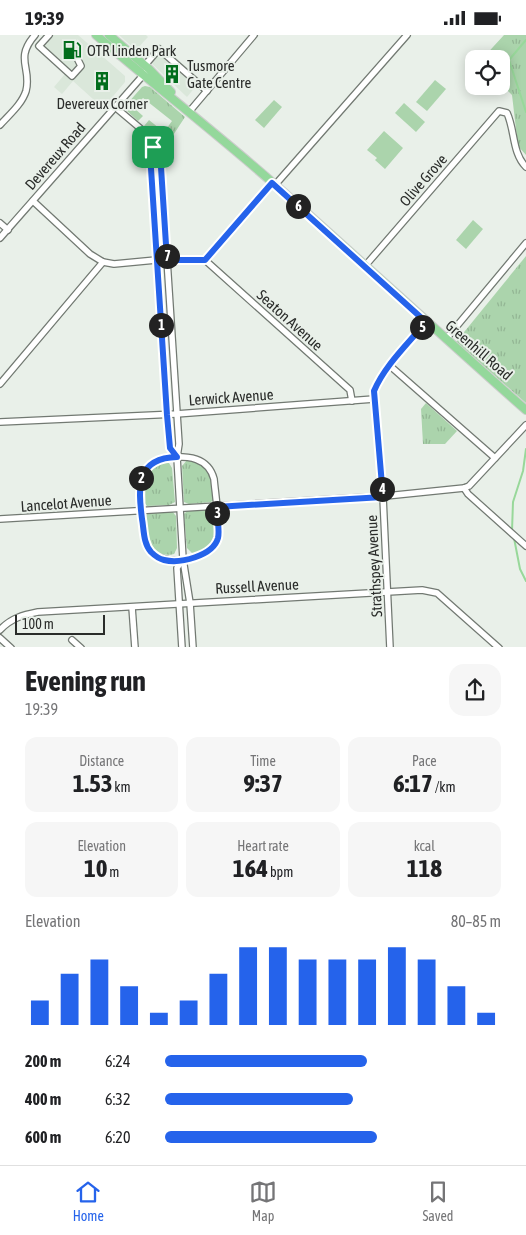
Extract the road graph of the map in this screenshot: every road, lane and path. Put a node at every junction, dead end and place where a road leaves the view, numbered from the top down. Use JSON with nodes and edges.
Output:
{"nodes":[{"id":1,"x":35,"y":35,"type":"edge"},
{"id":2,"x":49,"y":35,"type":"edge"},
{"id":3,"x":96,"y":35,"type":"edge"},
{"id":4,"x":109,"y":35,"type":"edge"},
{"id":5,"x":254,"y":35,"type":"edge"},
{"id":6,"x":407,"y":35,"type":"edge"},
{"id":7,"x":76,"y":56,"type":"dead end"},
{"id":8,"x":147,"y":67,"type":"junction"},
{"id":9,"x":143,"y":76,"type":"junction"},
{"id":10,"x":207,"y":91,"type":"junction"},
{"id":11,"x":115,"y":107,"type":"junction"},
{"id":12,"x":189,"y":111,"type":"junction"},
{"id":13,"x":0,"y":125,"type":"edge"},
{"id":14,"x":153,"y":147,"type":"junction"},
{"id":15,"x":526,"y":167,"type":"edge"},
{"id":16,"x":162,"y":176,"type":"junction"},
{"id":17,"x":152,"y":177,"type":"junction"},
{"id":18,"x":274,"y":184,"type":"junction"},
{"id":19,"x":33,"y":201,"type":"junction"},
{"id":20,"x":0,"y":223,"type":"edge"},
{"id":21,"x":8,"y":229,"type":"junction"},
{"id":22,"x":0,"y":238,"type":"edge"},
{"id":23,"x":526,"y":243,"type":"edge"},
{"id":24,"x":156,"y":260,"type":"junction"},
{"id":25,"x":167,"y":260,"type":"junction"},
{"id":26,"x":205,"y":260,"type":"junction"},
{"id":27,"x":103,"y":262,"type":"junction"},
{"id":28,"x":365,"y":266,"type":"junction"},
{"id":29,"x":426,"y":322,"type":"junction"},
{"id":30,"x":446,"y":339,"type":"junction"},
{"id":31,"x":389,"y":365,"type":"junction"},
{"id":32,"x":0,"y":384,"type":"edge"},
{"id":33,"x":374,"y":399,"type":"junction"},
{"id":34,"x":352,"y":401,"type":"junction"},
{"id":35,"x":526,"y":410,"type":"edge"},
{"id":36,"x":176,"y":414,"type":"junction"},
{"id":37,"x":167,"y":415,"type":"junction"},
{"id":38,"x":0,"y":422,"type":"edge"},
{"id":39,"x":526,"y":425,"type":"edge"},
{"id":40,"x":177,"y":457,"type":"junction"},
{"id":41,"x":495,"y":458,"type":"junction"},
{"id":42,"x":464,"y":488,"type":"junction"},
{"id":43,"x":383,"y":497,"type":"junction"},
{"id":44,"x":216,"y":507,"type":"junction"},
{"id":45,"x":180,"y":509,"type":"junction"},
{"id":46,"x":142,"y":511,"type":"junction"},
{"id":47,"x":0,"y":519,"type":"edge"},
{"id":48,"x":526,"y":546,"type":"edge"},
{"id":49,"x":183,"y":559,"type":"junction"},
{"id":50,"x":387,"y":591,"type":"junction"},
{"id":51,"x":190,"y":603,"type":"junction"},
{"id":52,"x":180,"y":604,"type":"junction"},
{"id":53,"x":132,"y":607,"type":"junction"},
{"id":54,"x":0,"y":630,"type":"edge"},
{"id":55,"x":0,"y":637,"type":"edge"},
{"id":56,"x":72,"y":640,"type":"dead end"},
{"id":57,"x":11,"y":647,"type":"edge"},
{"id":58,"x":81,"y":647,"type":"edge"},
{"id":59,"x":135,"y":647,"type":"edge"},
{"id":60,"x":182,"y":647,"type":"edge"},
{"id":61,"x":193,"y":647,"type":"edge"},
{"id":62,"x":390,"y":647,"type":"edge"},
{"id":63,"x":499,"y":647,"type":"edge"}],
"edges":[{"from":1,"to":13,"type":"street"},
{"from":2,"to":7,"type":"street"},
{"from":3,"to":9,"type":"main road","name":"Greenhill Road"},
{"from":4,"to":8,"type":"main road","name":"Greenhill Road"},
{"from":5,"to":10,"type":"street"},
{"from":6,"to":18,"type":"street"},
{"from":8,"to":9,"type":"street","name":"Devereux Road"},
{"from":8,"to":10,"type":"street","name":"Devereux Road"},
{"from":8,"to":12,"type":"main road","name":"Greenhill Road"},
{"from":9,"to":11,"type":"street","name":"Devereux Road"},
{"from":9,"to":12,"type":"main road","name":"Greenhill Road"},
{"from":10,"to":12,"type":"street"},
{"from":11,"to":14,"type":"street"},
{"from":11,"to":19,"type":"street","name":"Devereux Road"},
{"from":12,"to":18,"type":"main road","name":"Greenhill Road"},
{"from":14,"to":16,"type":"street"},
{"from":14,"to":17,"type":"street"},
{"from":15,"to":28,"type":"street","name":"Olive Grove"},
{"from":16,"to":17,"type":"street"},
{"from":16,"to":25,"type":"street"},
{"from":17,"to":24,"type":"street"},
{"from":18,"to":26,"type":"street"},
{"from":18,"to":28,"type":"main road","name":"Greenhill Road"},
{"from":19,"to":21,"type":"street","name":"Devereux Road"},
{"from":19,"to":27,"type":"street"},
{"from":20,"to":21,"type":"street"},
{"from":21,"to":22,"type":"street","name":"Devereux Road"},
{"from":23,"to":30,"type":"street"},
{"from":24,"to":25,"type":"street"},
{"from":24,"to":27,"type":"street"},
{"from":24,"to":37,"type":"street"},
{"from":25,"to":26,"type":"street"},
{"from":25,"to":36,"type":"street"},
{"from":26,"to":34,"type":"street","name":"Seaton Avenue"},
{"from":27,"to":32,"type":"street"},
{"from":28,"to":29,"type":"main road","name":"Greenhill Road"},
{"from":29,"to":30,"type":"main road","name":"Greenhill Road"},
{"from":29,"to":31,"type":"street","name":"Strathspey Avenue"},
{"from":30,"to":35,"type":"main road","name":"Greenhill Road"},
{"from":31,"to":33,"type":"street","name":"Strathspey Avenue"},
{"from":31,"to":41,"type":"street"},
{"from":33,"to":34,"type":"street","name":"Lerwick Avenue"},
{"from":33,"to":43,"type":"street","name":"Strathspey Avenue"},
{"from":34,"to":36,"type":"street","name":"Lerwick Avenue"},
{"from":36,"to":37,"type":"street","name":"Lerwick Avenue"},
{"from":36,"to":40,"type":"street"},
{"from":37,"to":38,"type":"street","name":"Lerwick Avenue"},
{"from":37,"to":40,"type":"street"},
{"from":39,"to":41,"type":"street"},
{"from":40,"to":44,"type":"street"},
{"from":40,"to":45,"type":"street"},
{"from":40,"to":46,"type":"street"},
{"from":41,"to":42,"type":"street"},
{"from":42,"to":43,"type":"street","name":"Lancelot Avenue"},
{"from":42,"to":48,"type":"street"},
{"from":43,"to":44,"type":"street","name":"Lancelot Avenue"},
{"from":43,"to":50,"type":"street","name":"Strathspey Avenue"},
{"from":44,"to":45,"type":"street","name":"Lancelot Avenue"},
{"from":44,"to":49,"type":"street"},
{"from":45,"to":46,"type":"street","name":"Lancelot Avenue"},
{"from":45,"to":49,"type":"street"},
{"from":46,"to":47,"type":"street","name":"Lancelot Avenue"},
{"from":46,"to":49,"type":"street"},
{"from":49,"to":51,"type":"street"},
{"from":49,"to":52,"type":"street"},
{"from":50,"to":51,"type":"street","name":"Russell Avenue"},
{"from":50,"to":62,"type":"street","name":"Strathspey Avenue"},
{"from":50,"to":63,"type":"street","name":"Russell Avenue"},
{"from":51,"to":52,"type":"street","name":"Russell Avenue"},
{"from":51,"to":61,"type":"street"},
{"from":52,"to":53,"type":"street","name":"Russell Avenue"},
{"from":52,"to":60,"type":"street"},
{"from":53,"to":54,"type":"street","name":"Russell Avenue"},
{"from":53,"to":59,"type":"street"},
{"from":55,"to":57,"type":"street"},
{"from":56,"to":58,"type":"street"}]}
